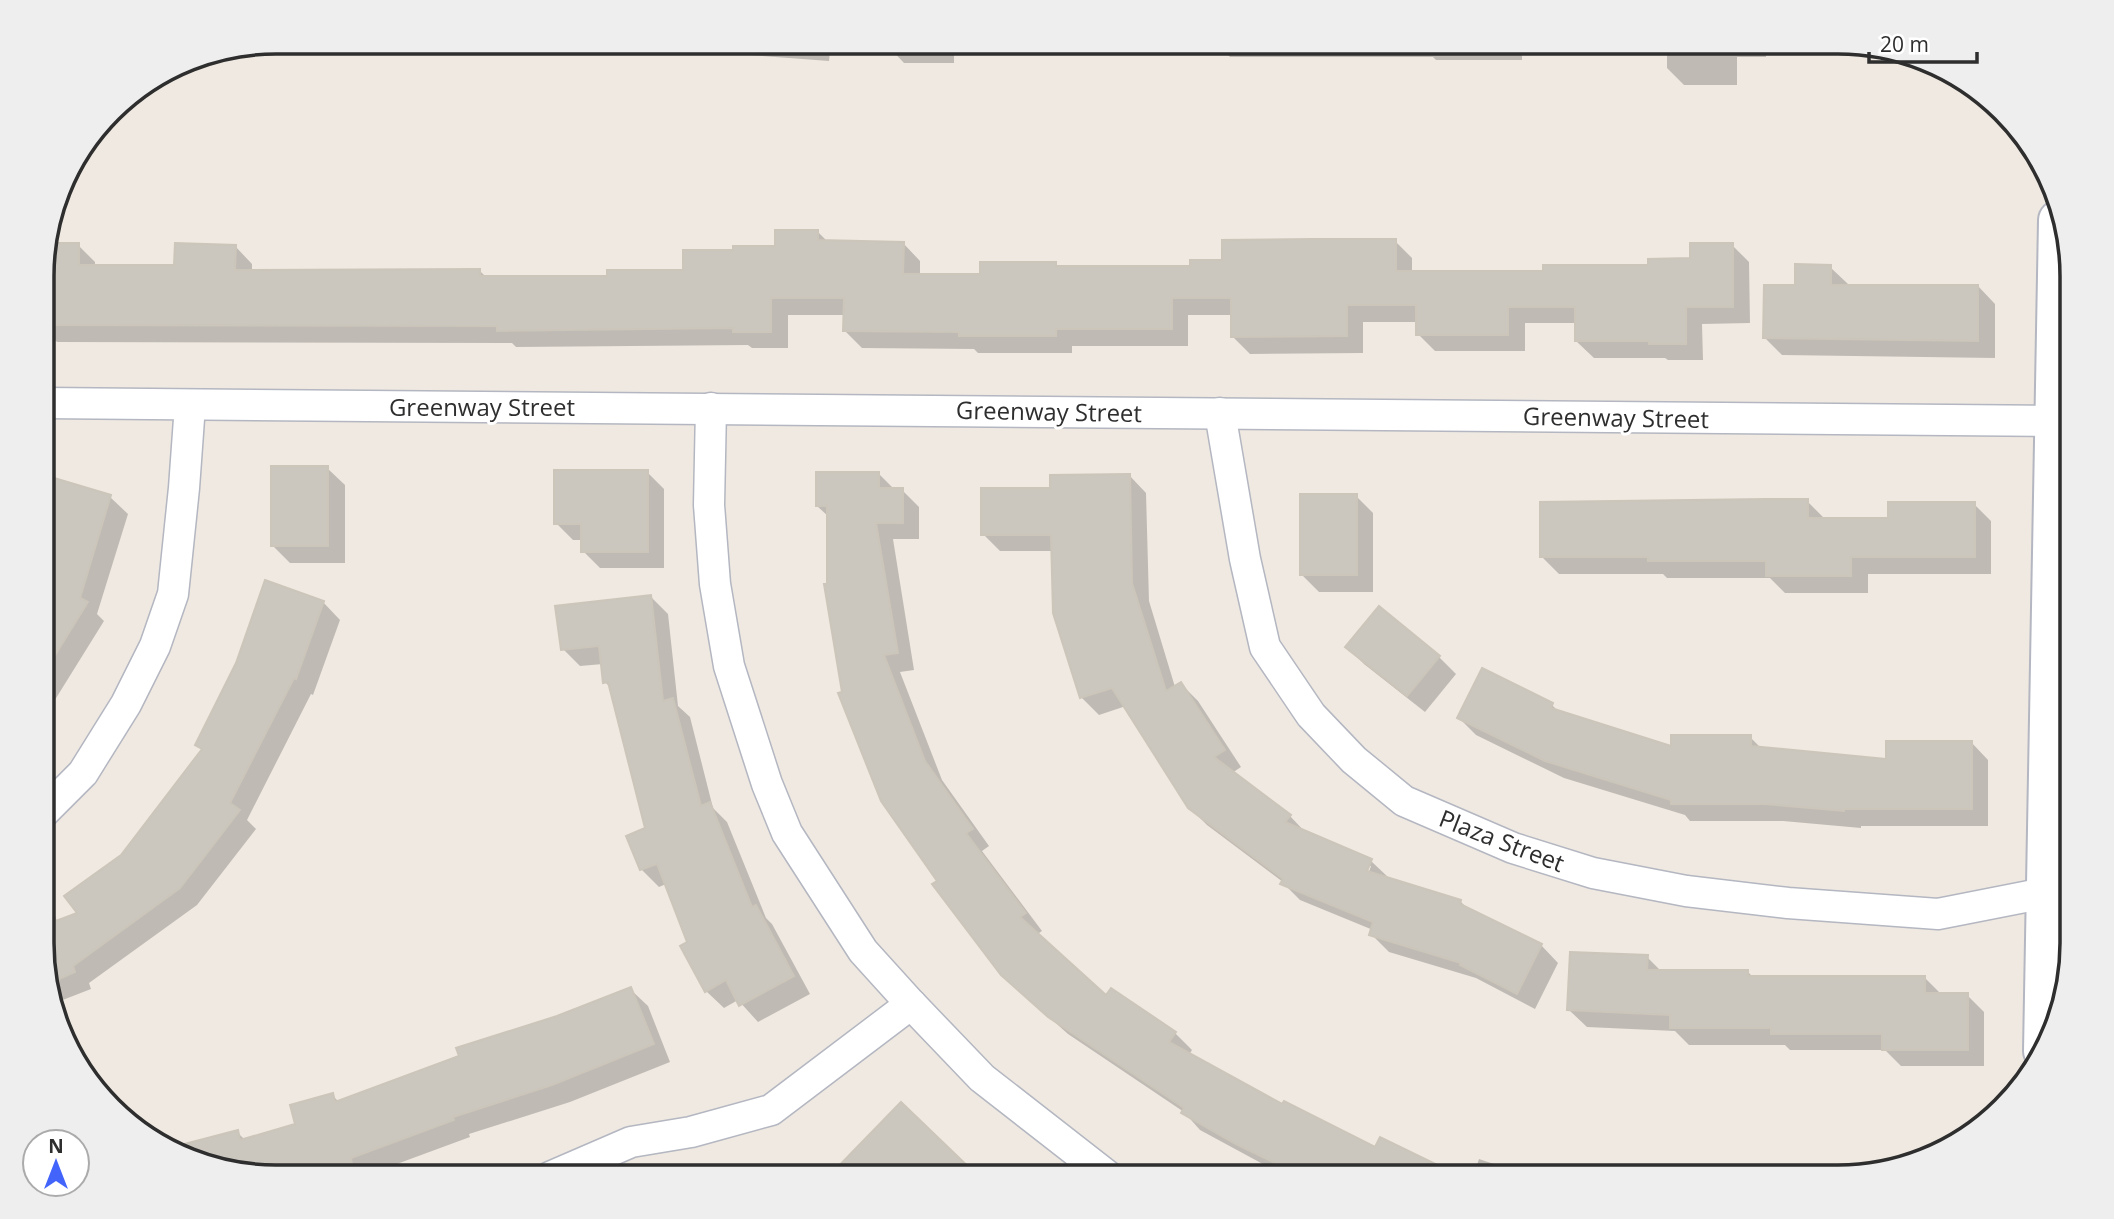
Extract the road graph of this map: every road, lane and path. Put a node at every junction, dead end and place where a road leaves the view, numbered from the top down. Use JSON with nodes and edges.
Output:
{"nodes":[{"id":1,"x":2057,"y":250,"type":"edge"},
{"id":2,"x":54,"y":403,"type":"edge"},
{"id":3,"x":190,"y":405,"type":"junction"},
{"id":4,"x":711,"y":408,"type":"junction"},
{"id":5,"x":1220,"y":413,"type":"junction"},
{"id":6,"x":2054,"y":421,"type":"junction"},
{"id":7,"x":54,"y":802,"type":"edge"},
{"id":8,"x":2045,"y":893,"type":"junction"},
{"id":9,"x":911,"y":1004,"type":"junction"},
{"id":10,"x":2043,"y":1025,"type":"edge"},
{"id":11,"x":1093,"y":1164,"type":"edge"},
{"id":12,"x":578,"y":1165,"type":"edge"}],
"edges":[{"from":1,"to":6,"type":"main road"},
{"from":2,"to":3,"type":"street","name":"Greenway Street"},
{"from":3,"to":4,"type":"street","name":"Greenway Street"},
{"from":3,"to":7,"type":"street"},
{"from":4,"to":5,"type":"street","name":"Greenway Street"},
{"from":4,"to":9,"type":"street"},
{"from":5,"to":6,"type":"street","name":"Greenway Street"},
{"from":5,"to":8,"type":"street","name":"Plaza Street"},
{"from":6,"to":8,"type":"main road"},
{"from":8,"to":10,"type":"main road"},
{"from":9,"to":11,"type":"street"},
{"from":9,"to":12,"type":"street"}]}
